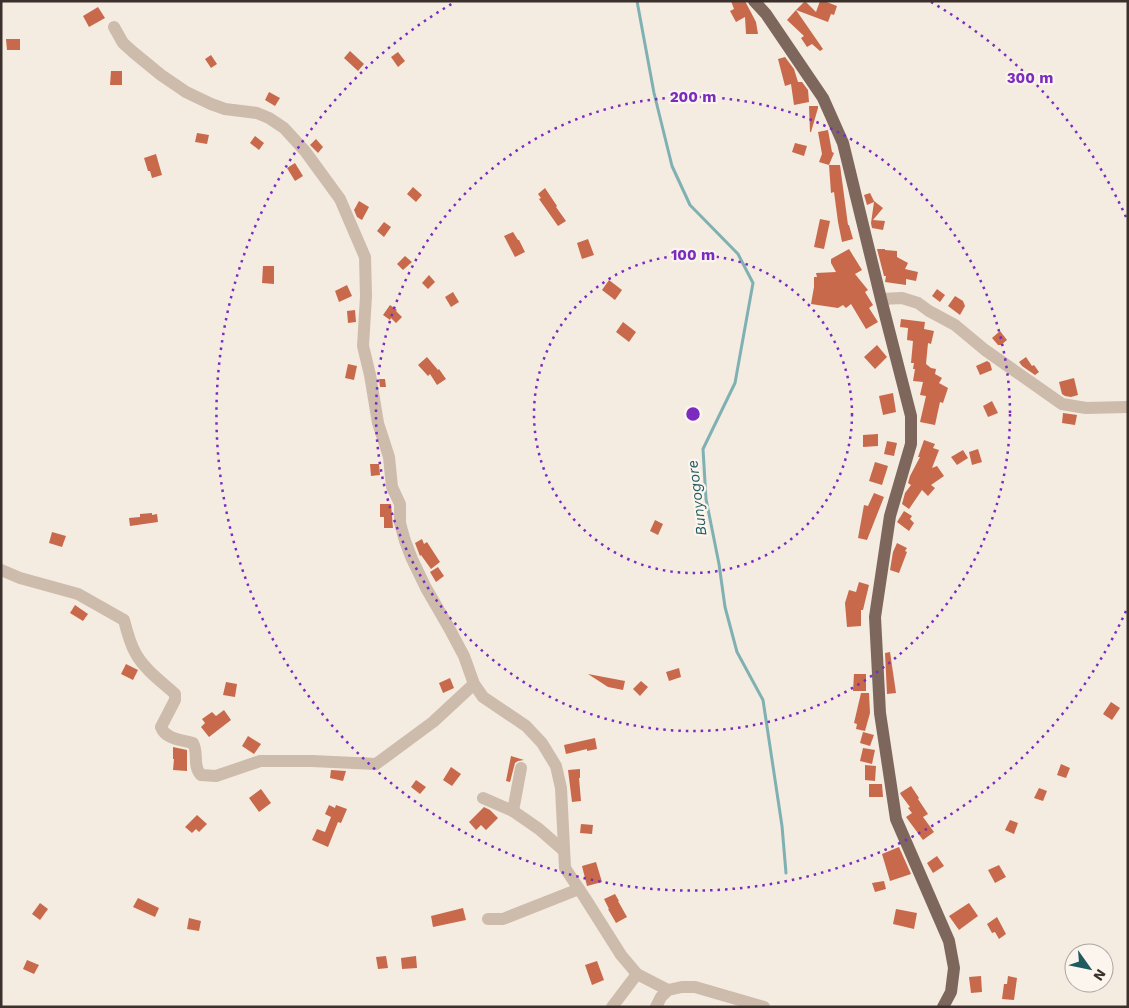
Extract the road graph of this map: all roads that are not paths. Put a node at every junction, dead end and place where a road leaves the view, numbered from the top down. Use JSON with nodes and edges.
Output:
{"nodes":[{"id":1,"x":754,"y":1,"type":"edge"},
{"id":2,"x":114,"y":27,"type":"dead end"},
{"id":3,"x":881,"y":299,"type":"junction"},
{"id":4,"x":1128,"y":407,"type":"edge"},
{"id":5,"x":1,"y":570,"type":"edge"},
{"id":6,"x":474,"y":684,"type":"junction"},
{"id":7,"x":521,"y":768,"type":"dead end"},
{"id":8,"x":483,"y":798,"type":"dead end"},
{"id":9,"x":513,"y":810,"type":"junction"},
{"id":10,"x":563,"y":850,"type":"junction"},
{"id":11,"x":579,"y":889,"type":"junction"},
{"id":12,"x":488,"y":919,"type":"dead end"},
{"id":13,"x":637,"y":974,"type":"junction"},
{"id":14,"x":668,"y":990,"type":"junction"},
{"id":15,"x":612,"y":1007,"type":"edge"},
{"id":16,"x":656,"y":1007,"type":"edge"},
{"id":17,"x":764,"y":1007,"type":"edge"},
{"id":18,"x":943,"y":1007,"type":"edge"}],
"edges":[{"from":1,"to":3,"type":"main road"},
{"from":2,"to":6,"type":"street"},
{"from":3,"to":4,"type":"street"},
{"from":3,"to":18,"type":"main road"},
{"from":5,"to":6,"type":"street"},
{"from":6,"to":10,"type":"street"},
{"from":7,"to":9,"type":"street"},
{"from":8,"to":9,"type":"street"},
{"from":9,"to":10,"type":"street"},
{"from":10,"to":11,"type":"street"},
{"from":11,"to":12,"type":"street"},
{"from":11,"to":13,"type":"street"},
{"from":13,"to":14,"type":"street"},
{"from":13,"to":15,"type":"street"},
{"from":14,"to":16,"type":"street"},
{"from":14,"to":17,"type":"street"}]}
